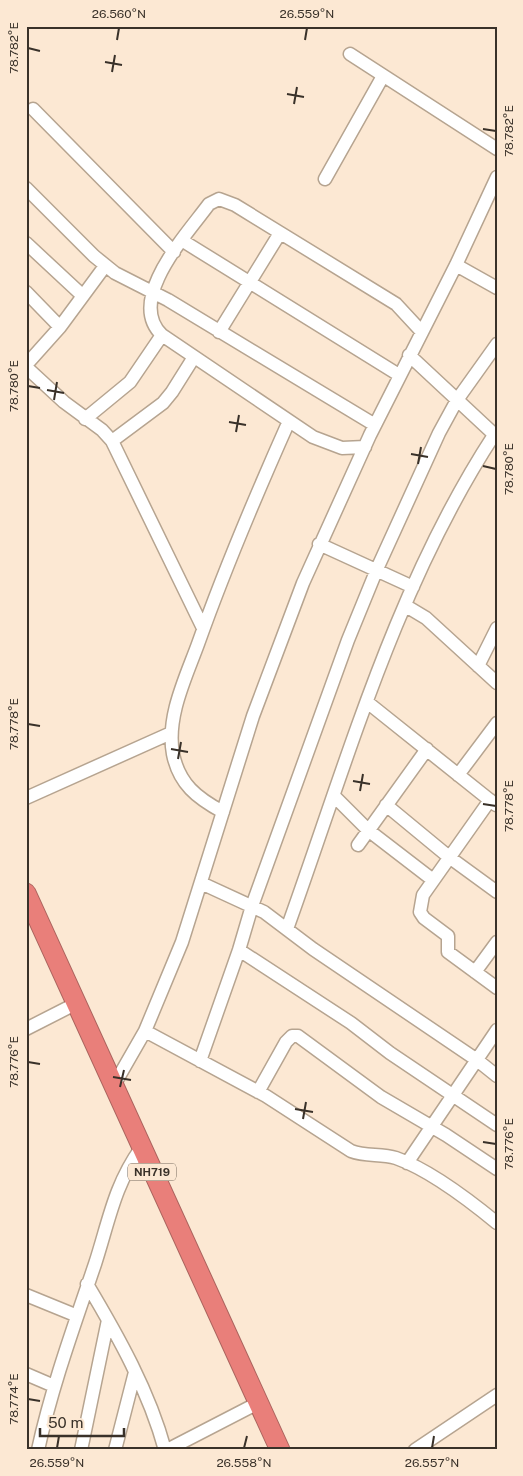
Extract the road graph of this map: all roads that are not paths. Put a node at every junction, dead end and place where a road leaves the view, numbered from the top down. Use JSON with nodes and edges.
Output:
{"nodes":[{"id":1,"x":350,"y":54,"type":"dead end"},
{"id":2,"x":383,"y":76,"type":"junction"},
{"id":3,"x":33,"y":108,"type":"dead end"},
{"id":4,"x":497,"y":149,"type":"edge"},
{"id":5,"x":497,"y":177,"type":"edge"},
{"id":6,"x":325,"y":179,"type":"dead end"},
{"id":7,"x":26,"y":188,"type":"edge"},
{"id":8,"x":280,"y":233,"type":"junction"},
{"id":9,"x":183,"y":241,"type":"junction"},
{"id":10,"x":26,"y":243,"type":"edge"},
{"id":11,"x":174,"y":252,"type":"junction"},
{"id":12,"x":456,"y":265,"type":"junction"},
{"id":13,"x":105,"y":266,"type":"junction"},
{"id":14,"x":250,"y":283,"type":"junction"},
{"id":15,"x":497,"y":288,"type":"edge"},
{"id":16,"x":26,"y":292,"type":"edge"},
{"id":17,"x":154,"y":293,"type":"junction"},
{"id":18,"x":83,"y":296,"type":"junction"},
{"id":19,"x":60,"y":327,"type":"junction"},
{"id":20,"x":421,"y":331,"type":"junction"},
{"id":21,"x":219,"y":332,"type":"junction"},
{"id":22,"x":162,"y":335,"type":"junction"},
{"id":23,"x":494,"y":353,"type":"edge"},
{"id":24,"x":409,"y":355,"type":"junction"},
{"id":25,"x":194,"y":358,"type":"junction"},
{"id":26,"x":26,"y":366,"type":"edge"},
{"id":27,"x":399,"y":375,"type":"junction"},
{"id":28,"x":458,"y":400,"type":"junction"},
{"id":29,"x":85,"y":419,"type":"junction"},
{"id":30,"x":289,"y":421,"type":"junction"},
{"id":31,"x":374,"y":425,"type":"junction"},
{"id":32,"x":496,"y":436,"type":"edge"},
{"id":33,"x":112,"y":441,"type":"junction"},
{"id":34,"x":364,"y":447,"type":"junction"},
{"id":35,"x":319,"y":544,"type":"junction"},
{"id":36,"x":377,"y":569,"type":"junction"},
{"id":37,"x":413,"y":587,"type":"junction"},
{"id":38,"x":406,"y":606,"type":"junction"},
{"id":39,"x":203,"y":628,"type":"junction"},
{"id":40,"x":497,"y":628,"type":"edge"},
{"id":41,"x":493,"y":646,"type":"edge"},
{"id":42,"x":478,"y":666,"type":"junction"},
{"id":43,"x":497,"y":683,"type":"edge"},
{"id":44,"x":367,"y":702,"type":"junction"},
{"id":45,"x":497,"y":723,"type":"edge"},
{"id":46,"x":171,"y":733,"type":"junction"},
{"id":47,"x":427,"y":749,"type":"junction"},
{"id":48,"x":458,"y":775,"type":"junction"},
{"id":49,"x":334,"y":796,"type":"junction"},
{"id":50,"x":26,"y":798,"type":"edge"},
{"id":51,"x":493,"y":802,"type":"edge"},
{"id":52,"x":386,"y":805,"type":"junction"},
{"id":53,"x":223,"y":812,"type":"junction"},
{"id":54,"x":368,"y":830,"type":"junction"},
{"id":55,"x":358,"y":845,"type":"dead end"},
{"id":56,"x":449,"y":857,"type":"junction"},
{"id":57,"x":433,"y":880,"type":"junction"},
{"id":58,"x":201,"y":883,"type":"junction"},
{"id":59,"x":497,"y":892,"type":"edge"},
{"id":60,"x":26,"y":894,"type":"edge"},
{"id":61,"x":252,"y":906,"type":"junction"},
{"id":62,"x":287,"y":929,"type":"junction"},
{"id":63,"x":497,"y":942,"type":"edge"},
{"id":64,"x":239,"y":950,"type":"junction"},
{"id":65,"x":475,"y":972,"type":"junction"},
{"id":66,"x":497,"y":988,"type":"edge"},
{"id":67,"x":77,"y":1003,"type":"junction"},
{"id":68,"x":26,"y":1030,"type":"edge"},
{"id":69,"x":497,"y":1030,"type":"edge"},
{"id":70,"x":145,"y":1031,"type":"junction"},
{"id":71,"x":477,"y":1060,"type":"junction"},
{"id":72,"x":200,"y":1061,"type":"junction"},
{"id":73,"x":497,"y":1076,"type":"edge"},
{"id":74,"x":114,"y":1085,"type":"junction"},
{"id":75,"x":258,"y":1092,"type":"junction"},
{"id":76,"x":453,"y":1095,"type":"junction"},
{"id":77,"x":497,"y":1125,"type":"edge"},
{"id":78,"x":431,"y":1126,"type":"junction"},
{"id":79,"x":141,"y":1148,"type":"junction"},
{"id":80,"x":407,"y":1163,"type":"junction"},
{"id":81,"x":497,"y":1169,"type":"edge"},
{"id":82,"x":497,"y":1223,"type":"edge"},
{"id":83,"x":87,"y":1284,"type":"junction"},
{"id":84,"x":26,"y":1294,"type":"edge"},
{"id":85,"x":75,"y":1315,"type":"junction"},
{"id":86,"x":108,"y":1320,"type":"junction"},
{"id":87,"x":135,"y":1372,"type":"junction"},
{"id":88,"x":26,"y":1374,"type":"edge"},
{"id":89,"x":54,"y":1386,"type":"junction"},
{"id":90,"x":497,"y":1395,"type":"edge"},
{"id":91,"x":258,"y":1403,"type":"junction"},
{"id":92,"x":273,"y":1446,"type":"edge"},
{"id":93,"x":430,"y":1446,"type":"edge"},
{"id":94,"x":38,"y":1450,"type":"edge"},
{"id":95,"x":81,"y":1450,"type":"edge"},
{"id":96,"x":115,"y":1450,"type":"edge"},
{"id":97,"x":166,"y":1450,"type":"edge"},
{"id":98,"x":415,"y":1450,"type":"edge"}],
"edges":[{"from":1,"to":2,"type":"street"},
{"from":2,"to":4,"type":"street"},
{"from":2,"to":6,"type":"street"},
{"from":3,"to":11,"type":"street"},
{"from":5,"to":12,"type":"street"},
{"from":7,"to":13,"type":"street"},
{"from":8,"to":9,"type":"street"},
{"from":8,"to":14,"type":"street"},
{"from":8,"to":20,"type":"street"},
{"from":9,"to":11,"type":"street"},
{"from":9,"to":14,"type":"street"},
{"from":10,"to":18,"type":"street"},
{"from":11,"to":17,"type":"street"},
{"from":12,"to":15,"type":"street"},
{"from":12,"to":20,"type":"street"},
{"from":13,"to":17,"type":"street"},
{"from":13,"to":18,"type":"street"},
{"from":14,"to":21,"type":"street"},
{"from":14,"to":27,"type":"street"},
{"from":16,"to":19,"type":"street"},
{"from":17,"to":21,"type":"street"},
{"from":17,"to":22,"type":"street"},
{"from":18,"to":19,"type":"street"},
{"from":19,"to":26,"type":"street"},
{"from":20,"to":24,"type":"street"},
{"from":21,"to":31,"type":"street"},
{"from":22,"to":25,"type":"street"},
{"from":22,"to":29,"type":"street"},
{"from":23,"to":28,"type":"street"},
{"from":24,"to":27,"type":"street"},
{"from":24,"to":28,"type":"street"},
{"from":25,"to":30,"type":"street"},
{"from":25,"to":33,"type":"street"},
{"from":26,"to":29,"type":"street"},
{"from":27,"to":31,"type":"street"},
{"from":28,"to":32,"type":"street"},
{"from":28,"to":36,"type":"street"},
{"from":29,"to":33,"type":"street"},
{"from":30,"to":34,"type":"street"},
{"from":30,"to":39,"type":"street"},
{"from":31,"to":34,"type":"street"},
{"from":32,"to":37,"type":"street"},
{"from":33,"to":39,"type":"street"},
{"from":34,"to":35,"type":"street"},
{"from":35,"to":36,"type":"street"},
{"from":35,"to":53,"type":"street"},
{"from":36,"to":37,"type":"street"},
{"from":36,"to":61,"type":"street"},
{"from":37,"to":38,"type":"street"},
{"from":38,"to":42,"type":"street"},
{"from":38,"to":44,"type":"street"},
{"from":39,"to":46,"type":"street"},
{"from":40,"to":41,"type":"street"},
{"from":41,"to":42,"type":"street"},
{"from":42,"to":43,"type":"street"},
{"from":44,"to":47,"type":"street"},
{"from":44,"to":49,"type":"street"},
{"from":45,"to":48,"type":"street"},
{"from":46,"to":50,"type":"street"},
{"from":46,"to":53,"type":"street"},
{"from":47,"to":48,"type":"street"},
{"from":47,"to":52,"type":"street"},
{"from":48,"to":51,"type":"street"},
{"from":49,"to":54,"type":"street"},
{"from":49,"to":62,"type":"street"},
{"from":51,"to":56,"type":"street"},
{"from":52,"to":54,"type":"street"},
{"from":52,"to":56,"type":"street"},
{"from":53,"to":58,"type":"street"},
{"from":54,"to":55,"type":"street"},
{"from":54,"to":57,"type":"street"},
{"from":56,"to":57,"type":"street"},
{"from":56,"to":59,"type":"street"},
{"from":57,"to":65,"type":"street"},
{"from":58,"to":61,"type":"street"},
{"from":58,"to":70,"type":"street"},
{"from":60,"to":67,"type":"highway","number":"NH719"},
{"from":61,"to":62,"type":"street"},
{"from":61,"to":64,"type":"street"},
{"from":62,"to":71,"type":"street"},
{"from":63,"to":65,"type":"street"},
{"from":64,"to":72,"type":"street"},
{"from":64,"to":76,"type":"street"},
{"from":65,"to":66,"type":"street"},
{"from":67,"to":68,"type":"street"},
{"from":67,"to":74,"type":"highway","number":"NH719"},
{"from":69,"to":71,"type":"street"},
{"from":70,"to":72,"type":"street"},
{"from":70,"to":74,"type":"street"},
{"from":71,"to":73,"type":"street"},
{"from":71,"to":76,"type":"street"},
{"from":72,"to":75,"type":"street"},
{"from":74,"to":79,"type":"highway","number":"NH719"},
{"from":75,"to":78,"type":"street"},
{"from":75,"to":80,"type":"street"},
{"from":76,"to":77,"type":"street"},
{"from":76,"to":78,"type":"street"},
{"from":78,"to":80,"type":"street"},
{"from":78,"to":81,"type":"street"},
{"from":79,"to":83,"type":"street"},
{"from":79,"to":91,"type":"highway","number":"NH719"},
{"from":80,"to":82,"type":"street"},
{"from":83,"to":85,"type":"street"},
{"from":83,"to":86,"type":"street"},
{"from":84,"to":85,"type":"street"},
{"from":85,"to":89,"type":"street"},
{"from":86,"to":87,"type":"street"},
{"from":86,"to":95,"type":"street"},
{"from":87,"to":96,"type":"street"},
{"from":87,"to":97,"type":"street"},
{"from":88,"to":89,"type":"street"},
{"from":89,"to":94,"type":"street"},
{"from":90,"to":93,"type":"street"},
{"from":91,"to":92,"type":"highway","number":"NH719"},
{"from":91,"to":97,"type":"street"},
{"from":93,"to":98,"type":"street"}]}
